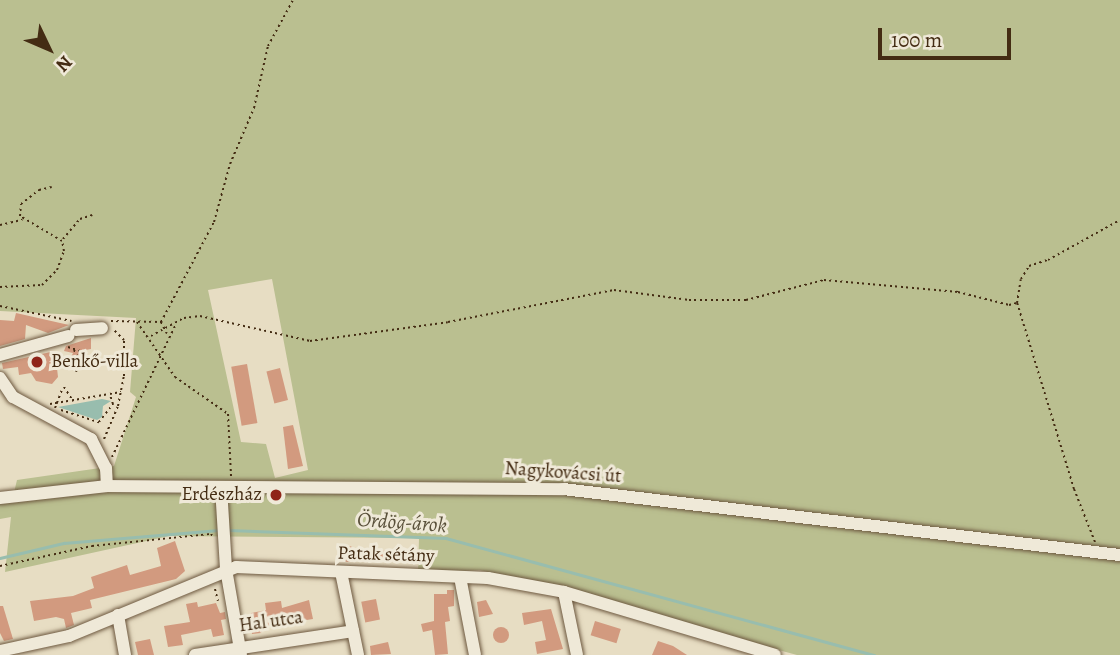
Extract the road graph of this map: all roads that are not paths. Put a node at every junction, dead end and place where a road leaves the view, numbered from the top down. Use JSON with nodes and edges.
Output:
{"nodes":[{"id":1,"x":102,"y":324,"type":"road end"},
{"id":2,"x":0,"y":355,"type":"edge"},
{"id":3,"x":0,"y":377,"type":"edge"},
{"id":4,"x":107,"y":486,"type":"junction"},
{"id":5,"x":226,"y":487,"type":"junction"},
{"id":6,"x":0,"y":499,"type":"edge"},
{"id":7,"x":1120,"y":555,"type":"edge"},
{"id":8,"x":226,"y":569,"type":"junction"},
{"id":9,"x":341,"y":572,"type":"junction"},
{"id":10,"x":460,"y":577,"type":"junction"},
{"id":11,"x":564,"y":592,"type":"junction"},
{"id":12,"x":118,"y":615,"type":"junction"},
{"id":13,"x":353,"y":631,"type":"junction"},
{"id":14,"x":240,"y":651,"type":"edge"},
{"id":15,"x":7,"y":652,"type":"edge"},
{"id":16,"x":125,"y":655,"type":"edge"},
{"id":17,"x":195,"y":655,"type":"edge"},
{"id":18,"x":358,"y":655,"type":"edge"},
{"id":19,"x":475,"y":655,"type":"edge"},
{"id":20,"x":577,"y":655,"type":"edge"},
{"id":21,"x":775,"y":655,"type":"edge"}],
"edges":[{"from":1,"to":2,"type":"street"},
{"from":3,"to":4,"type":"street"},
{"from":4,"to":5,"type":"street","name":"Nagykovácsi út"},
{"from":4,"to":6,"type":"street","name":"Nagykovácsi út"},
{"from":5,"to":7,"type":"street","name":"Nagykovácsi út"},
{"from":5,"to":8,"type":"street"},
{"from":8,"to":9,"type":"street","name":"Patak sétány"},
{"from":8,"to":12,"type":"street","name":"Patak sétány"},
{"from":8,"to":14,"type":"street"},
{"from":9,"to":10,"type":"street","name":"Patak sétány"},
{"from":9,"to":13,"type":"street"},
{"from":10,"to":11,"type":"street","name":"Patak sétány"},
{"from":10,"to":19,"type":"street"},
{"from":11,"to":20,"type":"street"},
{"from":11,"to":21,"type":"street","name":"Patak sétány"},
{"from":12,"to":15,"type":"street","name":"Patak sétány"},
{"from":12,"to":16,"type":"street"},
{"from":13,"to":14,"type":"street","name":"Hal utca"},
{"from":13,"to":18,"type":"street"},
{"from":14,"to":17,"type":"street","name":"Hal utca"}]}
